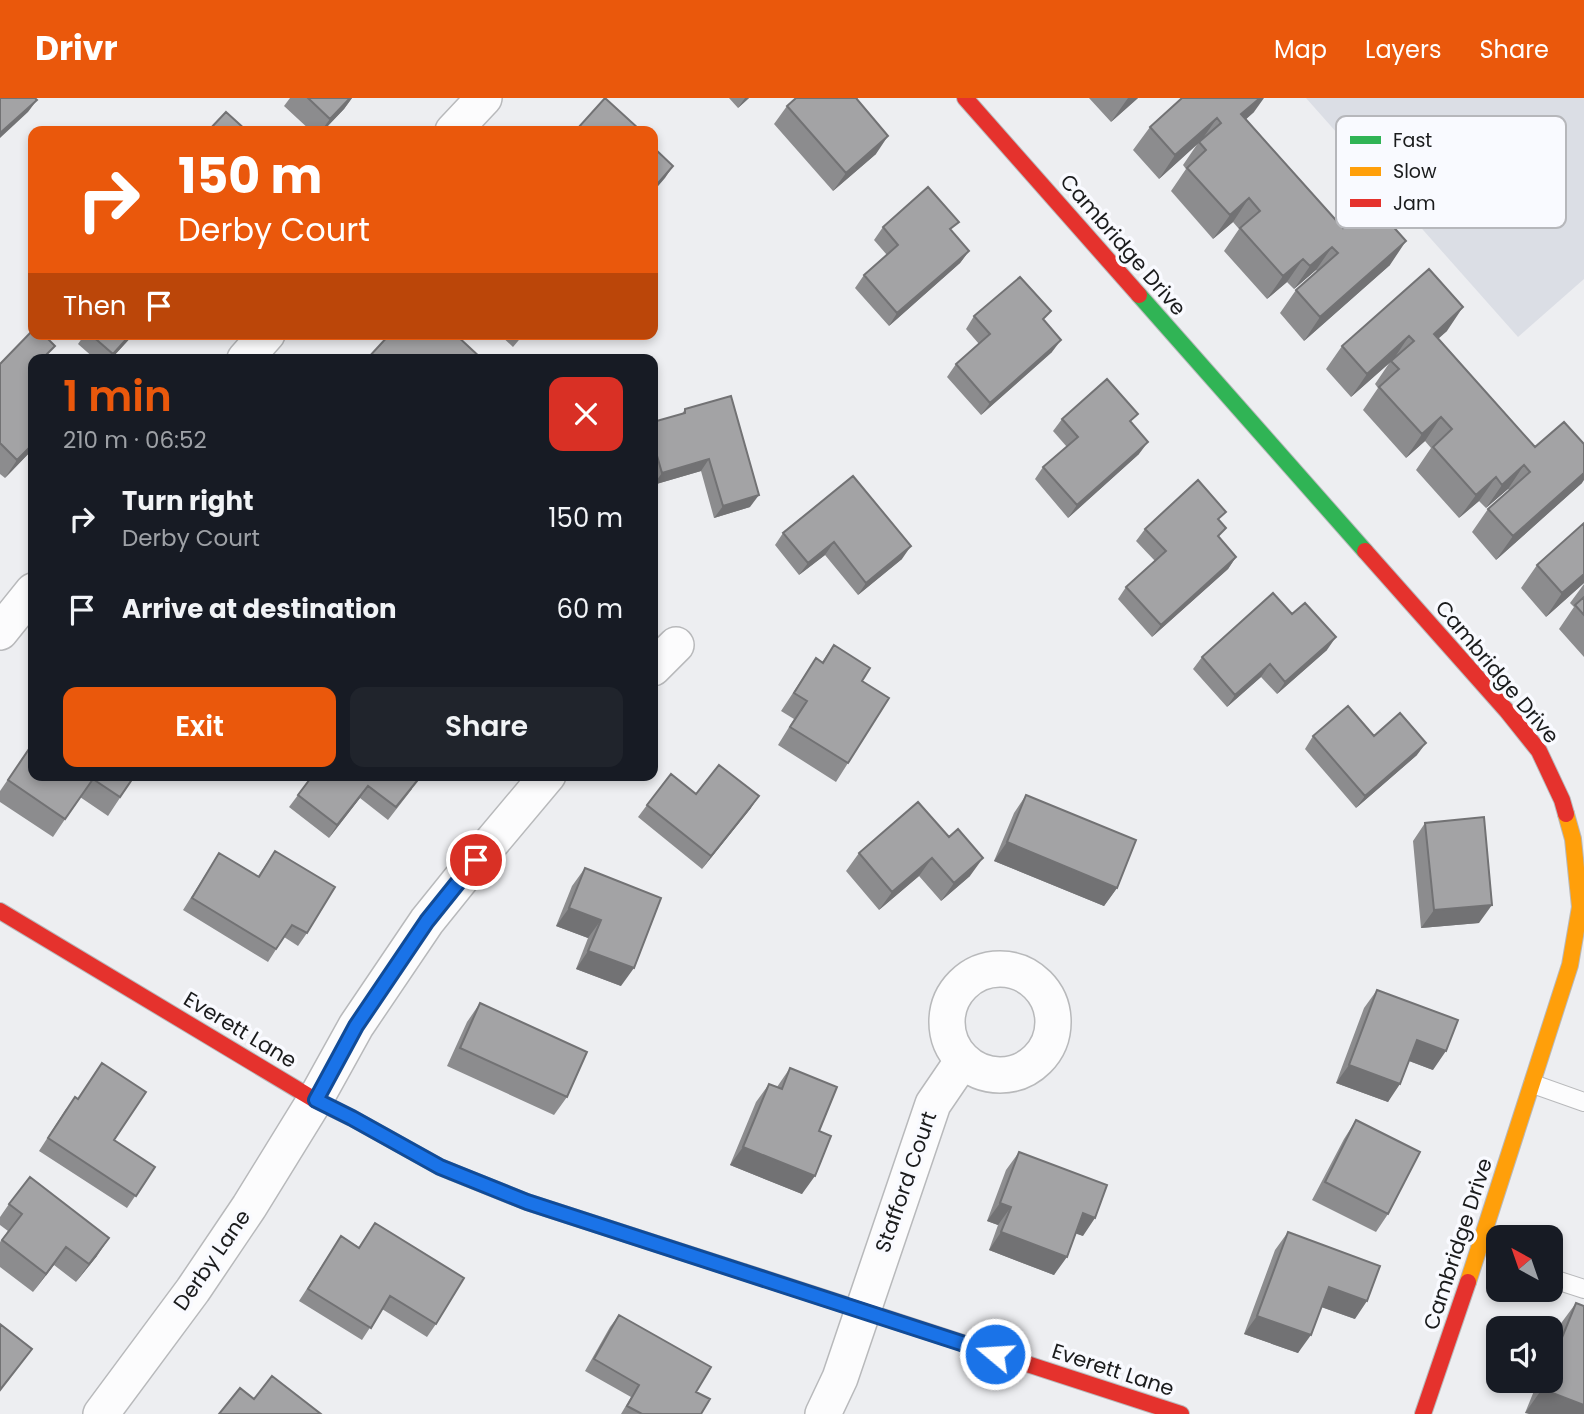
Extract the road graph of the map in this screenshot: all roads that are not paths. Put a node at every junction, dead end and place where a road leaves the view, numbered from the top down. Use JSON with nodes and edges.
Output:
{"nodes":[{"id":1,"x":484,"y":98,"type":"edge"},
{"id":2,"x":965,"y":98,"type":"edge"},
{"id":3,"x":458,"y":126,"type":"edge"},
{"id":4,"x":261,"y":340,"type":"edge"},
{"id":5,"x":249,"y":354,"type":"edge"},
{"id":6,"x":28,"y":598,"type":"edge"},
{"id":7,"x":0,"y":632,"type":"edge"},
{"id":8,"x":543,"y":781,"type":"edge"},
{"id":9,"x":1582,"y":907,"type":"edge"},
{"id":10,"x":0,"y":911,"type":"edge"},
{"id":11,"x":962,"y":1060,"type":"dead end"},
{"id":12,"x":1532,"y":1084,"type":"junction"},
{"id":13,"x":316,"y":1100,"type":"junction"},
{"id":14,"x":1584,"y":1101,"type":"edge"},
{"id":15,"x":1563,"y":1283,"type":"edge"},
{"id":16,"x":1584,"y":1289,"type":"edge"},
{"id":17,"x":862,"y":1311,"type":"junction"},
{"id":18,"x":101,"y":1414,"type":"edge"},
{"id":19,"x":823,"y":1414,"type":"edge"},
{"id":20,"x":1181,"y":1414,"type":"edge"},
{"id":21,"x":1423,"y":1414,"type":"edge"}],
"edges":[{"from":1,"to":3,"type":"street"},
{"from":2,"to":9,"type":"street","name":"Cambridge Drive"},
{"from":4,"to":5,"type":"street"},
{"from":6,"to":7,"type":"street"},
{"from":8,"to":13,"type":"street","name":"Derby Lane"},
{"from":9,"to":12,"type":"street","name":"Cambridge Drive"},
{"from":10,"to":13,"type":"street","name":"Everett Lane"},
{"from":11,"to":17,"type":"street","name":"Stafford Court"},
{"from":12,"to":14,"type":"lane"},
{"from":12,"to":21,"type":"street","name":"Cambridge Drive"},
{"from":13,"to":17,"type":"street","name":"Everett Lane"},
{"from":13,"to":18,"type":"street","name":"Derby Lane"},
{"from":15,"to":16,"type":"lane"},
{"from":17,"to":19,"type":"street","name":"Stafford Court"},
{"from":17,"to":20,"type":"street","name":"Everett Lane"}]}
